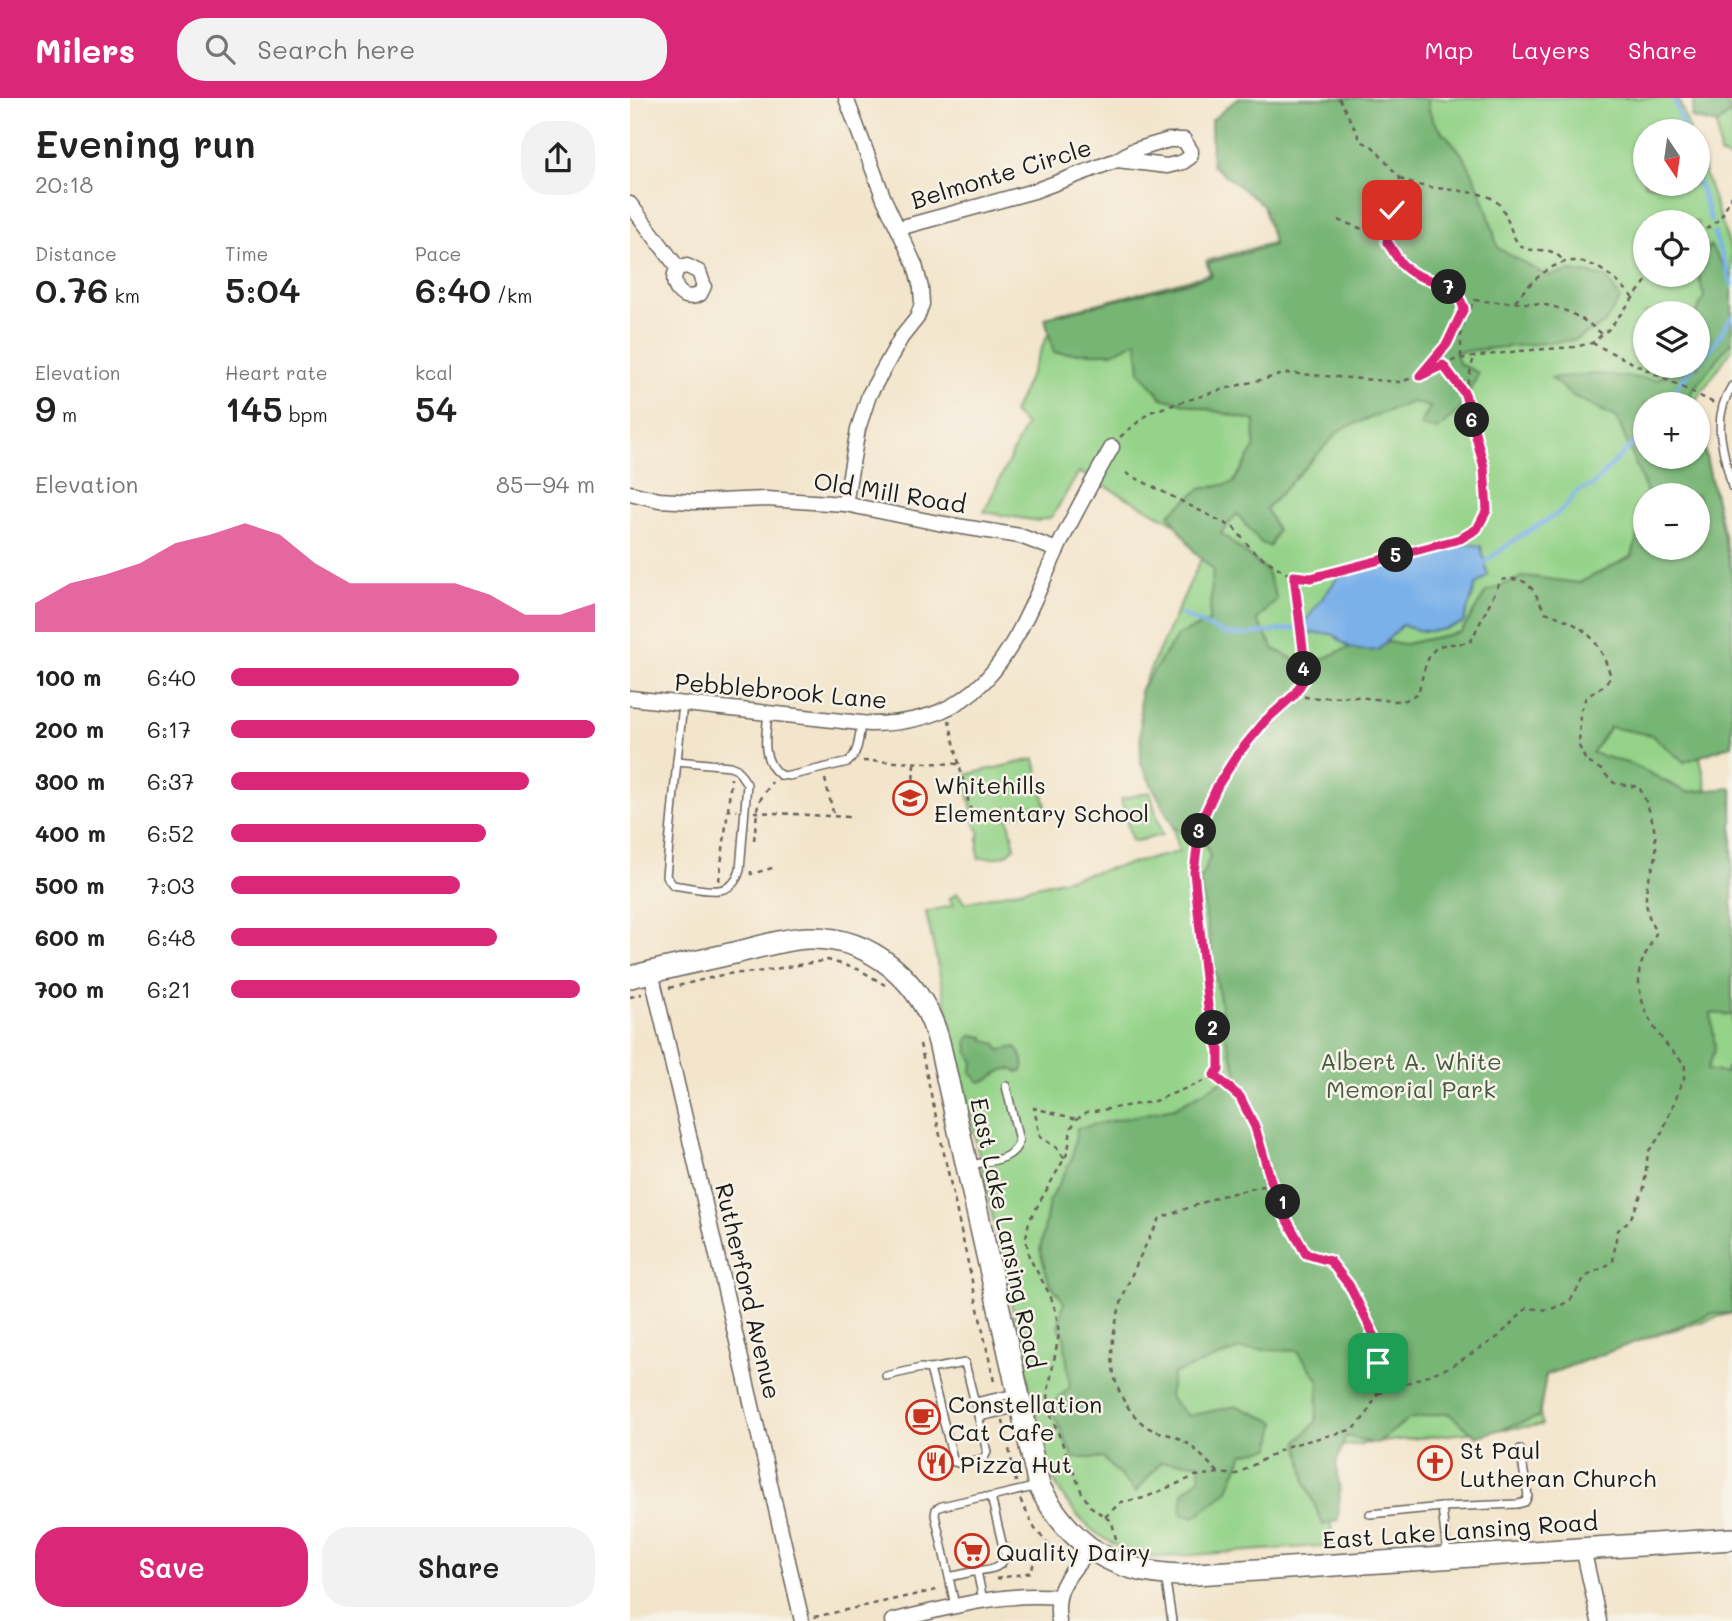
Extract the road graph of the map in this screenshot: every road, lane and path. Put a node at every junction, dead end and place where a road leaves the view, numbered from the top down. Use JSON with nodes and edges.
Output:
{"nodes":[{"id":1,"x":846,"y":98,"type":"edge"},
{"id":2,"x":1339,"y":98,"type":"edge"},
{"id":3,"x":1117,"y":160,"type":"dead end"},
{"id":4,"x":1400,"y":177,"type":"junction"},
{"id":5,"x":1732,"y":195,"type":"edge"},
{"id":6,"x":630,"y":204,"type":"edge"},
{"id":7,"x":1338,"y":220,"type":"dead end"},
{"id":8,"x":1710,"y":226,"type":"edge"},
{"id":9,"x":898,"y":228,"type":"junction"},
{"id":10,"x":1387,"y":242,"type":"junction"},
{"id":11,"x":1565,"y":262,"type":"junction"},
{"id":12,"x":678,"y":268,"type":"dead end"},
{"id":13,"x":1641,"y":287,"type":"edge"},
{"id":14,"x":1633,"y":297,"type":"junction"},
{"id":15,"x":1515,"y":301,"type":"junction"},
{"id":16,"x":1602,"y":334,"type":"junction"},
{"id":17,"x":1592,"y":342,"type":"junction"},
{"id":18,"x":1474,"y":356,"type":"junction"},
{"id":19,"x":1461,"y":358,"type":"junction"},
{"id":20,"x":1443,"y":365,"type":"junction"},
{"id":21,"x":1420,"y":376,"type":"junction"},
{"id":22,"x":1732,"y":386,"type":"edge"},
{"id":23,"x":1465,"y":394,"type":"junction"},
{"id":24,"x":1721,"y":406,"type":"junction"},
{"id":25,"x":1115,"y":443,"type":"joint"},
{"id":26,"x":1126,"y":474,"type":"dead end"},
{"id":27,"x":1732,"y":487,"type":"edge"},
{"id":28,"x":630,"y":493,"type":"edge"},
{"id":29,"x":845,"y":504,"type":"junction"},
{"id":30,"x":1057,"y":550,"type":"junction"},
{"id":31,"x":1294,"y":576,"type":"junction"},
{"id":32,"x":1294,"y":695,"type":"junction"},
{"id":33,"x":630,"y":698,"type":"edge"},
{"id":34,"x":683,"y":704,"type":"junction"},
{"id":35,"x":946,"y":711,"type":"junction"},
{"id":36,"x":768,"y":713,"type":"junction"},
{"id":37,"x":861,"y":723,"type":"junction"},
{"id":38,"x":677,"y":761,"type":"junction"},
{"id":39,"x":860,"y":761,"type":"dead end"},
{"id":40,"x":914,"y":763,"type":"junction"},
{"id":41,"x":960,"y":764,"type":"junction"},
{"id":42,"x":823,"y":769,"type":"junction"},
{"id":43,"x":778,"y":774,"type":"junction"},
{"id":44,"x":731,"y":778,"type":"dead end"},
{"id":45,"x":913,"y":789,"type":"dead end"},
{"id":46,"x":728,"y":810,"type":"junction"},
{"id":47,"x":746,"y":811,"type":"junction"},
{"id":48,"x":757,"y":812,"type":"junction"},
{"id":49,"x":834,"y":816,"type":"junction"},
{"id":50,"x":849,"y":817,"type":"dead end"},
{"id":51,"x":960,"y":820,"type":"dead end"},
{"id":52,"x":753,"y":849,"type":"dead end"},
{"id":53,"x":752,"y":861,"type":"dead end"},
{"id":54,"x":776,"y":867,"type":"dead end"},
{"id":55,"x":719,"y":882,"type":"dead end"},
{"id":56,"x":630,"y":977,"type":"edge"},
{"id":57,"x":654,"y":981,"type":"junction"},
{"id":58,"x":887,"y":986,"type":"dead end"},
{"id":59,"x":630,"y":997,"type":"edge"},
{"id":60,"x":920,"y":1041,"type":"dead end"},
{"id":61,"x":1214,"y":1075,"type":"junction"},
{"id":62,"x":1006,"y":1086,"type":"dead end"},
{"id":63,"x":1077,"y":1119,"type":"junction"},
{"id":64,"x":1064,"y":1159,"type":"junction"},
{"id":65,"x":967,"y":1166,"type":"junction"},
{"id":66,"x":1272,"y":1184,"type":"junction"},
{"id":67,"x":930,"y":1369,"type":"junction"},
{"id":68,"x":886,"y":1376,"type":"dead end"},
{"id":69,"x":1377,"y":1394,"type":"junction"},
{"id":70,"x":976,"y":1402,"type":"junction"},
{"id":71,"x":1009,"y":1402,"type":"junction"},
{"id":72,"x":979,"y":1417,"type":"junction"},
{"id":73,"x":1520,"y":1449,"type":"dead end"},
{"id":74,"x":1219,"y":1473,"type":"junction"},
{"id":75,"x":1028,"y":1488,"type":"junction"},
{"id":76,"x":992,"y":1496,"type":"junction"},
{"id":77,"x":1442,"y":1507,"type":"junction"},
{"id":78,"x":1370,"y":1514,"type":"dead end"},
{"id":79,"x":1105,"y":1517,"type":"junction"},
{"id":80,"x":1116,"y":1539,"type":"dead end"},
{"id":81,"x":1732,"y":1539,"type":"edge"},
{"id":82,"x":1583,"y":1548,"type":"junction"},
{"id":83,"x":1090,"y":1549,"type":"junction"},
{"id":84,"x":1447,"y":1557,"type":"junction"},
{"id":85,"x":977,"y":1571,"type":"junction"},
{"id":86,"x":1165,"y":1575,"type":"junction"},
{"id":87,"x":949,"y":1577,"type":"junction"},
{"id":88,"x":979,"y":1581,"type":"junction"},
{"id":89,"x":951,"y":1587,"type":"junction"},
{"id":90,"x":1058,"y":1597,"type":"junction"},
{"id":91,"x":983,"y":1600,"type":"junction"},
{"id":92,"x":956,"y":1606,"type":"junction"},
{"id":93,"x":802,"y":1620,"type":"edge"},
{"id":94,"x":892,"y":1621,"type":"edge"},
{"id":95,"x":1059,"y":1621,"type":"edge"},
{"id":96,"x":1172,"y":1621,"type":"edge"},
{"id":97,"x":1599,"y":1621,"type":"edge"}],
"edges":[{"from":1,"to":9,"type":"street"},
{"from":2,"to":4,"type":"path"},
{"from":3,"to":9,"type":"street","name":"Belmonte Circle"},
{"from":4,"to":10,"type":"path"},
{"from":4,"to":11,"type":"path"},
{"from":5,"to":8,"type":"path"},
{"from":6,"to":12,"type":"street"},
{"from":7,"to":10,"type":"path"},
{"from":9,"to":29,"type":"street"},
{"from":10,"to":21,"type":"path"},
{"from":11,"to":14,"type":"path"},
{"from":11,"to":15,"type":"path"},
{"from":13,"to":14,"type":"path"},
{"from":14,"to":16,"type":"path"},
{"from":15,"to":16,"type":"path"},
{"from":15,"to":19,"type":"path"},
{"from":16,"to":17,"type":"path"},
{"from":17,"to":18,"type":"path"},
{"from":17,"to":24,"type":"path"},
{"from":18,"to":19,"type":"path"},
{"from":18,"to":23,"type":"path"},
{"from":19,"to":20,"type":"path"},
{"from":20,"to":21,"type":"path"},
{"from":20,"to":23,"type":"path"},
{"from":21,"to":25,"type":"path"},
{"from":22,"to":24,"type":"lane"},
{"from":23,"to":31,"type":"path"},
{"from":24,"to":27,"type":"lane"},
{"from":25,"to":30,"type":"street","name":"Pebblebrook Lane"},
{"from":26,"to":31,"type":"path"},
{"from":28,"to":29,"type":"street","name":"Old Mill Road"},
{"from":29,"to":30,"type":"street","name":"Old Mill Road"},
{"from":30,"to":35,"type":"street","name":"Pebblebrook Lane"},
{"from":31,"to":32,"type":"path"},
{"from":32,"to":61,"type":"path"},
{"from":32,"to":69,"type":"path"},
{"from":33,"to":34,"type":"street","name":"Pebblebrook Lane"},
{"from":34,"to":36,"type":"street","name":"Pebblebrook Lane"},
{"from":34,"to":38,"type":"lane"},
{"from":35,"to":37,"type":"street","name":"Pebblebrook Lane"},
{"from":35,"to":41,"type":"path"},
{"from":36,"to":37,"type":"street","name":"Pebblebrook Lane"},
{"from":36,"to":43,"type":"lane"},
{"from":37,"to":42,"type":"lane"},
{"from":38,"to":47,"type":"lane"},
{"from":38,"to":47,"type":"lane"},
{"from":39,"to":40,"type":"path"},
{"from":40,"to":41,"type":"path"},
{"from":40,"to":45,"type":"path"},
{"from":41,"to":51,"type":"path"},
{"from":42,"to":43,"type":"lane"},
{"from":42,"to":49,"type":"path"},
{"from":43,"to":48,"type":"path"},
{"from":44,"to":46,"type":"path"},
{"from":46,"to":47,"type":"path"},
{"from":46,"to":55,"type":"path"},
{"from":47,"to":48,"type":"path"},
{"from":48,"to":49,"type":"path"},
{"from":48,"to":52,"type":"path"},
{"from":49,"to":50,"type":"path"},
{"from":53,"to":54,"type":"path"},
{"from":56,"to":57,"type":"main road","name":"East Lake Lansing Road"},
{"from":57,"to":58,"type":"path"},
{"from":57,"to":59,"type":"path"},
{"from":57,"to":65,"type":"main road","name":"East Lake Lansing Road"},
{"from":57,"to":93,"type":"street","name":"Rutherford Avenue"},
{"from":60,"to":71,"type":"path"},
{"from":61,"to":63,"type":"path"},
{"from":61,"to":66,"type":"path"},
{"from":62,"to":65,"type":"lane"},
{"from":63,"to":64,"type":"path"},
{"from":63,"to":64,"type":"path"},
{"from":64,"to":79,"type":"path"},
{"from":65,"to":71,"type":"main road","name":"East Lake Lansing Road"},
{"from":66,"to":69,"type":"path"},
{"from":66,"to":74,"type":"path"},
{"from":67,"to":68,"type":"lane"},
{"from":67,"to":70,"type":"lane"},
{"from":67,"to":72,"type":"lane"},
{"from":69,"to":74,"type":"path"},
{"from":70,"to":71,"type":"lane"},
{"from":70,"to":72,"type":"lane"},
{"from":71,"to":72,"type":"lane"},
{"from":71,"to":75,"type":"main road","name":"East Lake Lansing Road"},
{"from":71,"to":75,"type":"path"},
{"from":73,"to":77,"type":"lane"},
{"from":74,"to":79,"type":"path"},
{"from":75,"to":76,"type":"lane"},
{"from":75,"to":83,"type":"main road","name":"East Lake Lansing Road"},
{"from":75,"to":88,"type":"path"},
{"from":76,"to":85,"type":"lane"},
{"from":76,"to":87,"type":"lane"},
{"from":77,"to":78,"type":"lane"},
{"from":77,"to":84,"type":"lane"},
{"from":79,"to":80,"type":"path"},
{"from":81,"to":82,"type":"main road","name":"East Lake Lansing Road"},
{"from":82,"to":84,"type":"main road","name":"East Lake Lansing Road"},
{"from":82,"to":97,"type":"street"},
{"from":83,"to":86,"type":"main road","name":"East Lake Lansing Road"},
{"from":83,"to":90,"type":"street"},
{"from":84,"to":86,"type":"main road","name":"East Lake Lansing Road"},
{"from":85,"to":87,"type":"lane"},
{"from":85,"to":88,"type":"lane"},
{"from":86,"to":96,"type":"lane"},
{"from":87,"to":89,"type":"lane"},
{"from":88,"to":91,"type":"lane"},
{"from":89,"to":92,"type":"lane"},
{"from":89,"to":93,"type":"path"},
{"from":90,"to":91,"type":"street"},
{"from":90,"to":95,"type":"street"},
{"from":91,"to":92,"type":"street"},
{"from":92,"to":94,"type":"street"}]}
